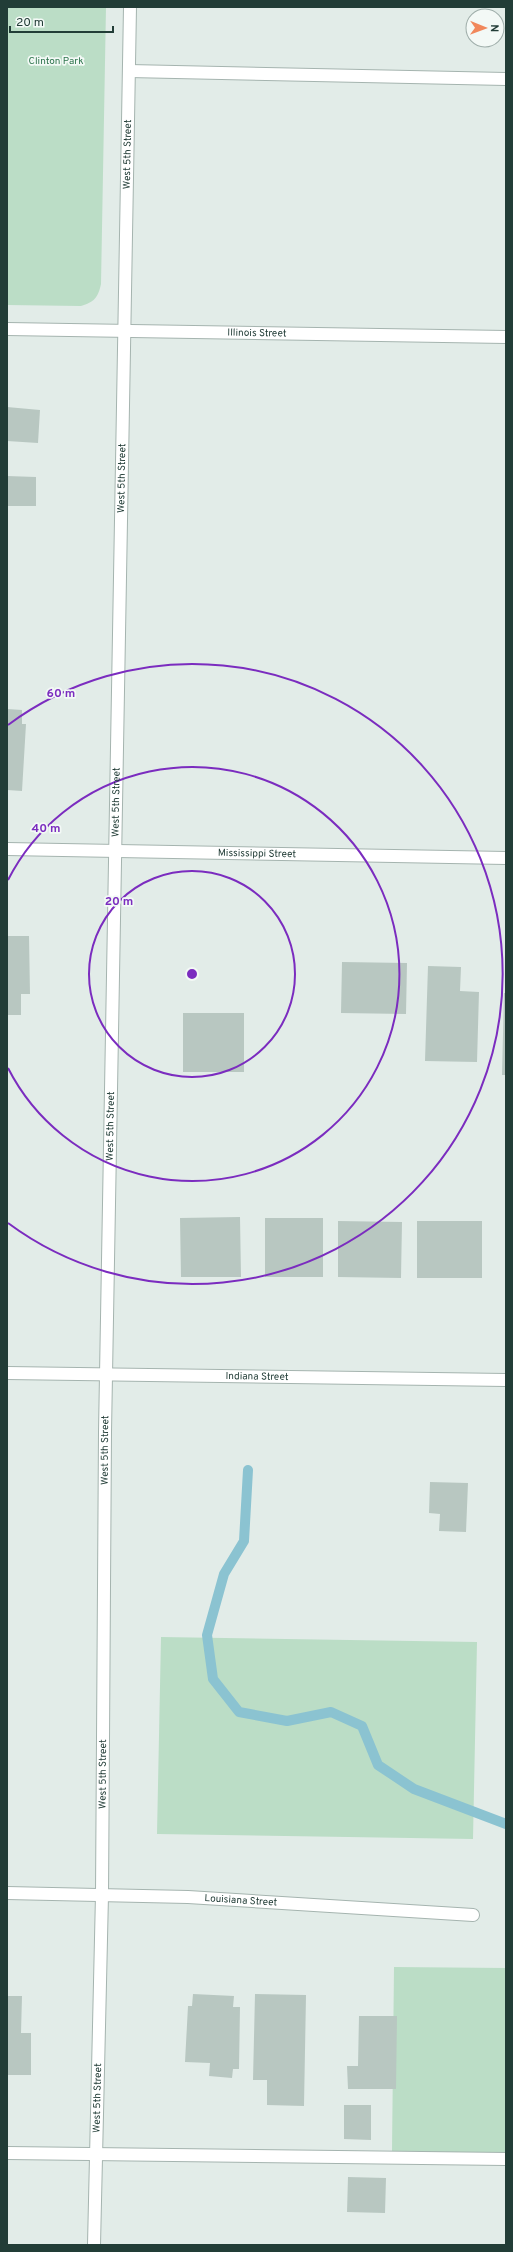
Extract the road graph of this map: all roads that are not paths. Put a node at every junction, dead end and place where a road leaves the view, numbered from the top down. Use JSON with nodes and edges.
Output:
{"nodes":[{"id":1,"x":130,"y":7,"type":"edge"},
{"id":2,"x":129,"y":71,"type":"junction"},
{"id":3,"x":506,"y":79,"type":"edge"},
{"id":4,"x":7,"y":329,"type":"edge"},
{"id":5,"x":124,"y":332,"type":"junction"},
{"id":6,"x":506,"y":337,"type":"edge"},
{"id":7,"x":7,"y":849,"type":"edge"},
{"id":8,"x":115,"y":851,"type":"junction"},
{"id":9,"x":506,"y":858,"type":"edge"},
{"id":10,"x":7,"y":1373,"type":"edge"},
{"id":11,"x":106,"y":1375,"type":"junction"},
{"id":12,"x":506,"y":1380,"type":"edge"},
{"id":13,"x":7,"y":1893,"type":"edge"},
{"id":14,"x":102,"y":1895,"type":"junction"},
{"id":15,"x":474,"y":1915,"type":"dead end"},
{"id":16,"x":7,"y":2152,"type":"edge"},
{"id":17,"x":96,"y":2154,"type":"junction"},
{"id":18,"x":506,"y":2159,"type":"edge"},
{"id":19,"x":94,"y":2245,"type":"edge"}],
"edges":[{"from":1,"to":2,"type":"street","name":"West 5th Street"},
{"from":2,"to":3,"type":"street"},
{"from":2,"to":5,"type":"street","name":"West 5th Street"},
{"from":4,"to":5,"type":"street","name":"Illinois Street"},
{"from":5,"to":6,"type":"street","name":"Illinois Street"},
{"from":5,"to":8,"type":"street","name":"West 5th Street"},
{"from":7,"to":8,"type":"street","name":"Mississippi Street"},
{"from":8,"to":9,"type":"street","name":"Mississippi Street"},
{"from":8,"to":11,"type":"street","name":"West 5th Street"},
{"from":10,"to":11,"type":"street","name":"Indiana Street"},
{"from":11,"to":12,"type":"street","name":"Indiana Street"},
{"from":11,"to":14,"type":"street","name":"West 5th Street"},
{"from":13,"to":14,"type":"street","name":"Louisiana Street"},
{"from":14,"to":15,"type":"street","name":"Louisiana Street"},
{"from":14,"to":17,"type":"street","name":"West 5th Street"},
{"from":16,"to":17,"type":"street"},
{"from":17,"to":18,"type":"street"},
{"from":17,"to":19,"type":"street","name":"West 5th Street"}]}
